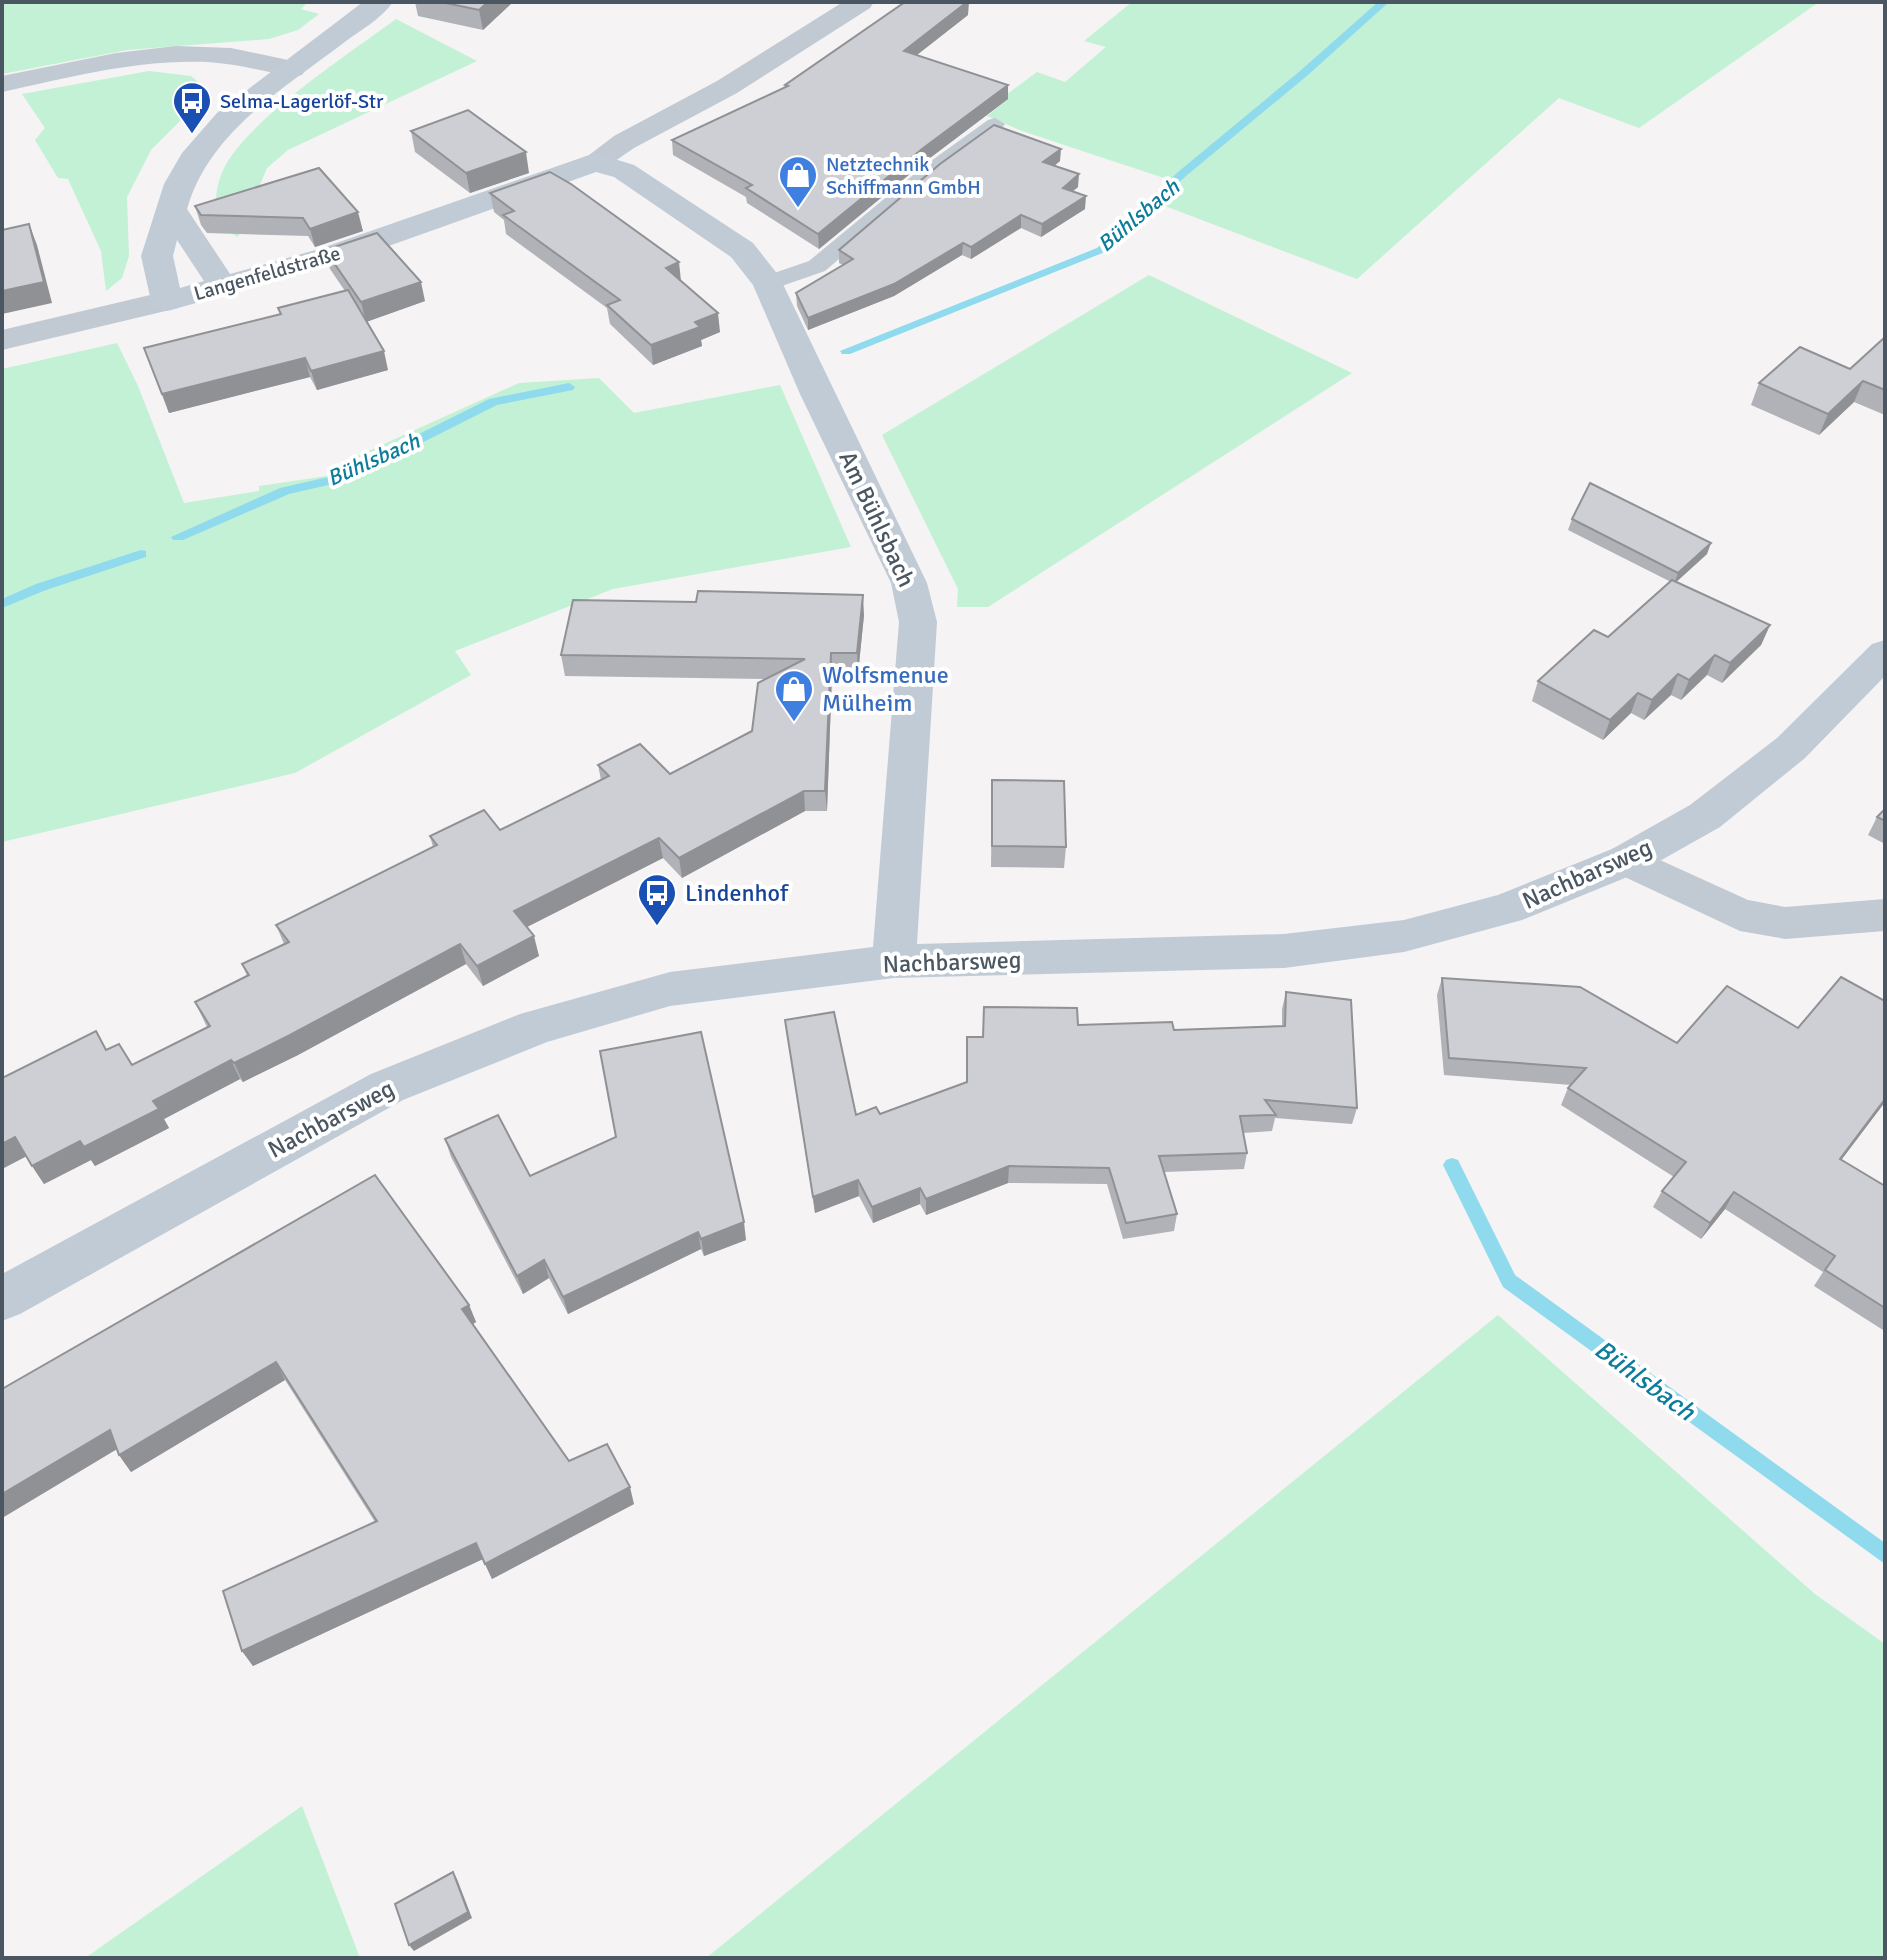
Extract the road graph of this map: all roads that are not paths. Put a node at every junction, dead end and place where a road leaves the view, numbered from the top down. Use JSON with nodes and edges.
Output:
{"nodes":[{"id":1,"x":380,"y":2,"type":"edge"},
{"id":2,"x":861,"y":2,"type":"edge"},
{"id":3,"x":292,"y":69,"type":"junction"},
{"id":4,"x":2,"y":84,"type":"edge"},
{"id":5,"x":995,"y":124,"type":"edge"},
{"id":6,"x":595,"y":162,"type":"junction"},
{"id":7,"x":173,"y":211,"type":"junction"},
{"id":8,"x":768,"y":283,"type":"junction"},
{"id":9,"x":223,"y":286,"type":"junction"},
{"id":10,"x":167,"y":301,"type":"junction"},
{"id":11,"x":2,"y":340,"type":"edge"},
{"id":12,"x":1885,"y":653,"type":"edge"},
{"id":13,"x":1627,"y":860,"type":"junction"},
{"id":14,"x":1870,"y":916,"type":"edge"},
{"id":15,"x":894,"y":961,"type":"junction"},
{"id":16,"x":2,"y":1299,"type":"edge"}],
"edges":[{"from":1,"to":3,"type":"street"},
{"from":2,"to":6,"type":"street","name":"Langenfeldstraße"},
{"from":3,"to":4,"type":"street"},
{"from":3,"to":7,"type":"street"},
{"from":5,"to":8,"type":"lane"},
{"from":6,"to":8,"type":"street","name":"Am Bühlsbach"},
{"from":6,"to":9,"type":"street","name":"Langenfeldstraße"},
{"from":7,"to":9,"type":"street"},
{"from":7,"to":10,"type":"street"},
{"from":8,"to":15,"type":"street","name":"Am Bühlsbach"},
{"from":9,"to":10,"type":"street","name":"Langenfeldstraße"},
{"from":10,"to":11,"type":"street","name":"Langenfeldstraße"},
{"from":12,"to":13,"type":"street","name":"Nachbarsweg"},
{"from":13,"to":14,"type":"street"},
{"from":13,"to":15,"type":"street","name":"Nachbarsweg"},
{"from":15,"to":16,"type":"street","name":"Nachbarsweg"}]}
